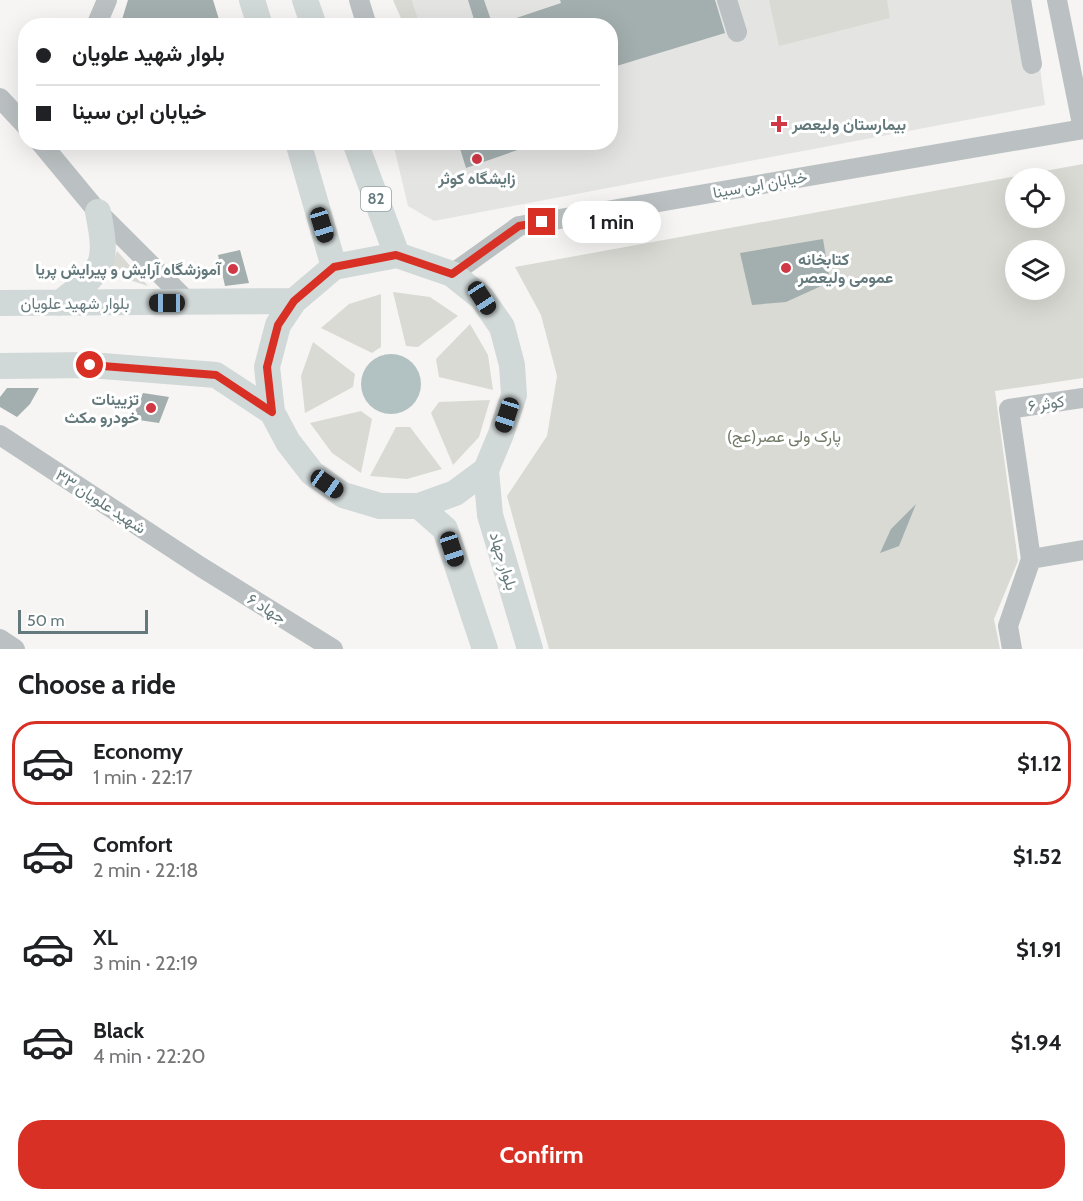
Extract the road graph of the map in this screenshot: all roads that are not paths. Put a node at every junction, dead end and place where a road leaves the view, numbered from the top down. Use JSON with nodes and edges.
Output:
{"nodes":[{"id":1,"x":107,"y":0,"type":"edge"},
{"id":2,"x":252,"y":0,"type":"edge"},
{"id":3,"x":305,"y":0,"type":"edge"},
{"id":4,"x":359,"y":0,"type":"edge"},
{"id":5,"x":727,"y":0,"type":"edge"},
{"id":6,"x":1021,"y":0,"type":"edge"},
{"id":7,"x":1057,"y":0,"type":"edge"},
{"id":8,"x":99,"y":18,"type":"edge"},
{"id":9,"x":258,"y":18,"type":"edge"},
{"id":10,"x":311,"y":18,"type":"edge"},
{"id":11,"x":365,"y":18,"type":"edge"},
{"id":12,"x":737,"y":32,"type":"dead end"},
{"id":13,"x":1032,"y":64,"type":"dead end"},
{"id":14,"x":0,"y":98,"type":"edge"},
{"id":15,"x":18,"y":117,"type":"edge"},
{"id":16,"x":1083,"y":129,"type":"edge"},
{"id":17,"x":47,"y":150,"type":"edge"},
{"id":18,"x":300,"y":150,"type":"edge"},
{"id":19,"x":363,"y":150,"type":"edge"},
{"id":20,"x":98,"y":212,"type":"junction"},
{"id":21,"x":396,"y":255,"type":"junction"},
{"id":22,"x":334,"y":267,"type":"junction"},
{"id":23,"x":452,"y":274,"type":"junction"},
{"id":24,"x":294,"y":301,"type":"junction"},
{"id":25,"x":0,"y":303,"type":"edge"},
{"id":26,"x":60,"y":303,"type":"junction"},
{"id":27,"x":189,"y":303,"type":"junction"},
{"id":28,"x":0,"y":366,"type":"edge"},
{"id":29,"x":1083,"y":398,"type":"edge"},
{"id":30,"x":272,"y":412,"type":"junction"},
{"id":31,"x":0,"y":435,"type":"edge"},
{"id":32,"x":486,"y":470,"type":"junction"},
{"id":33,"x":419,"y":506,"type":"junction"},
{"id":34,"x":1083,"y":550,"type":"edge"},
{"id":35,"x":1031,"y":559,"type":"junction"},
{"id":36,"x":201,"y":567,"type":"joint"},
{"id":37,"x":0,"y":639,"type":"edge"},
{"id":38,"x":15,"y":649,"type":"edge"},
{"id":39,"x":333,"y":649,"type":"edge"},
{"id":40,"x":485,"y":649,"type":"edge"},
{"id":41,"x":530,"y":649,"type":"edge"},
{"id":42,"x":1012,"y":649,"type":"edge"}],
"edges":[{"from":1,"to":8,"type":"street"},
{"from":2,"to":9,"type":"main road"},
{"from":3,"to":10,"type":"main road"},
{"from":4,"to":11,"type":"street"},
{"from":5,"to":12,"type":"street"},
{"from":6,"to":13,"type":"street"},
{"from":7,"to":16,"type":"street"},
{"from":14,"to":15,"type":"street"},
{"from":16,"to":23,"type":"street","name":"خیابان ابن سینا"},
{"from":17,"to":20,"type":"street"},
{"from":18,"to":22,"type":"main road"},
{"from":19,"to":21,"type":"main road","number":"82"},
{"from":20,"to":26,"type":"main road"},
{"from":20,"to":27,"type":"street"},
{"from":21,"to":22,"type":"main road"},
{"from":21,"to":23,"type":"main road"},
{"from":22,"to":24,"type":"main road"},
{"from":23,"to":32,"type":"main road"},
{"from":24,"to":27,"type":"main road","name":"بلوار شهید علویان"},
{"from":24,"to":30,"type":"main road"},
{"from":25,"to":26,"type":"main road","name":"بلوار شهید علویان"},
{"from":26,"to":27,"type":"main road","name":"بلوار شهید علویان"},
{"from":28,"to":30,"type":"main road"},
{"from":29,"to":35,"type":"street","name":"کوثر ۶"},
{"from":30,"to":33,"type":"main road"},
{"from":31,"to":36,"type":"street","name":"شهید علویان ۳۳"},
{"from":32,"to":33,"type":"main road"},
{"from":32,"to":41,"type":"main road","name":"بلوار جهاد"},
{"from":33,"to":40,"type":"main road"},
{"from":34,"to":35,"type":"street"},
{"from":35,"to":42,"type":"street"},
{"from":36,"to":39,"type":"street","name":"جهاد ۶"},
{"from":37,"to":38,"type":"street"}]}
